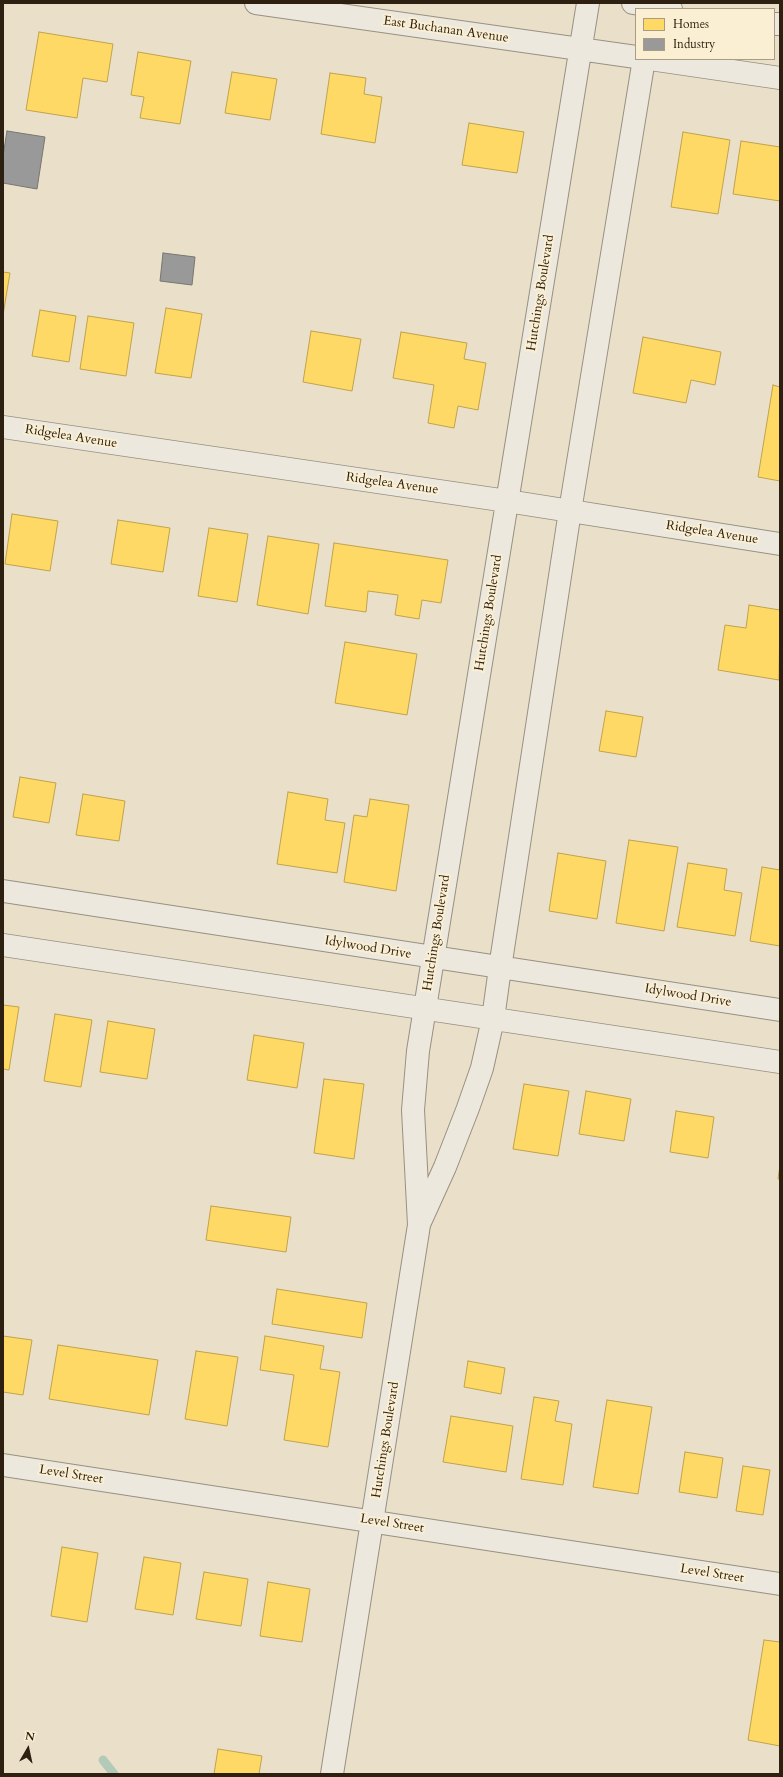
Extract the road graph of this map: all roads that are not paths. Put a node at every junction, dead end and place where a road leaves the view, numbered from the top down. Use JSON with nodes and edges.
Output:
{"nodes":[{"id":1,"x":256,"y":3,"type":"edge"},
{"id":2,"x":588,"y":3,"type":"edge"},
{"id":3,"x":580,"y":49,"type":"junction"},
{"id":4,"x":635,"y":57,"type":"edge"},
{"id":5,"x":644,"y":60,"type":"edge"},
{"id":6,"x":657,"y":60,"type":"edge"},
{"id":7,"x":780,"y":78,"type":"edge"},
{"id":8,"x":3,"y":427,"type":"edge"},
{"id":9,"x":507,"y":501,"type":"junction"},
{"id":10,"x":570,"y":511,"type":"junction"},
{"id":11,"x":780,"y":544,"type":"edge"},
{"id":12,"x":3,"y":891,"type":"edge"},
{"id":13,"x":3,"y":944,"type":"edge"},
{"id":14,"x":433,"y":958,"type":"junction"},
{"id":15,"x":500,"y":968,"type":"junction"},
{"id":16,"x":425,"y":1009,"type":"junction"},
{"id":17,"x":780,"y":1010,"type":"edge"},
{"id":18,"x":493,"y":1019,"type":"junction"},
{"id":19,"x":780,"y":1062,"type":"edge"},
{"id":20,"x":419,"y":1225,"type":"junction"},
{"id":21,"x":3,"y":1465,"type":"edge"},
{"id":22,"x":373,"y":1522,"type":"junction"},
{"id":23,"x":780,"y":1584,"type":"edge"},
{"id":24,"x":332,"y":1774,"type":"edge"}],
"edges":[{"from":1,"to":3,"type":"street","name":"East Buchanan Avenue"},
{"from":2,"to":3,"type":"street","name":"Hutchings Boulevard"},
{"from":3,"to":4,"type":"street","name":"East Buchanan Avenue"},
{"from":3,"to":9,"type":"street","name":"Hutchings Boulevard"},
{"from":5,"to":10,"type":"street","name":"Hutchings Boulevard"},
{"from":6,"to":7,"type":"street"},
{"from":8,"to":9,"type":"street","name":"Ridgelea Avenue"},
{"from":9,"to":10,"type":"street","name":"Ridgelea Avenue"},
{"from":9,"to":14,"type":"street","name":"Hutchings Boulevard"},
{"from":10,"to":11,"type":"street","name":"Ridgelea Avenue"},
{"from":10,"to":15,"type":"street","name":"Hutchings Boulevard"},
{"from":12,"to":14,"type":"street","name":"Idylwood Drive"},
{"from":13,"to":16,"type":"street"},
{"from":14,"to":15,"type":"street","name":"Idylwood Drive"},
{"from":14,"to":16,"type":"street","name":"Hutchings Boulevard"},
{"from":15,"to":17,"type":"street","name":"Idylwood Drive"},
{"from":15,"to":18,"type":"street","name":"Hutchings Boulevard"},
{"from":16,"to":18,"type":"street"},
{"from":16,"to":20,"type":"street","name":"Hutchings Boulevard"},
{"from":18,"to":19,"type":"street"},
{"from":18,"to":20,"type":"street","name":"Hutchings Boulevard"},
{"from":20,"to":22,"type":"street","name":"Hutchings Boulevard"},
{"from":21,"to":22,"type":"street","name":"Level Street"},
{"from":22,"to":23,"type":"street","name":"Level Street"},
{"from":22,"to":24,"type":"street","name":"Hutchings Boulevard"}]}
